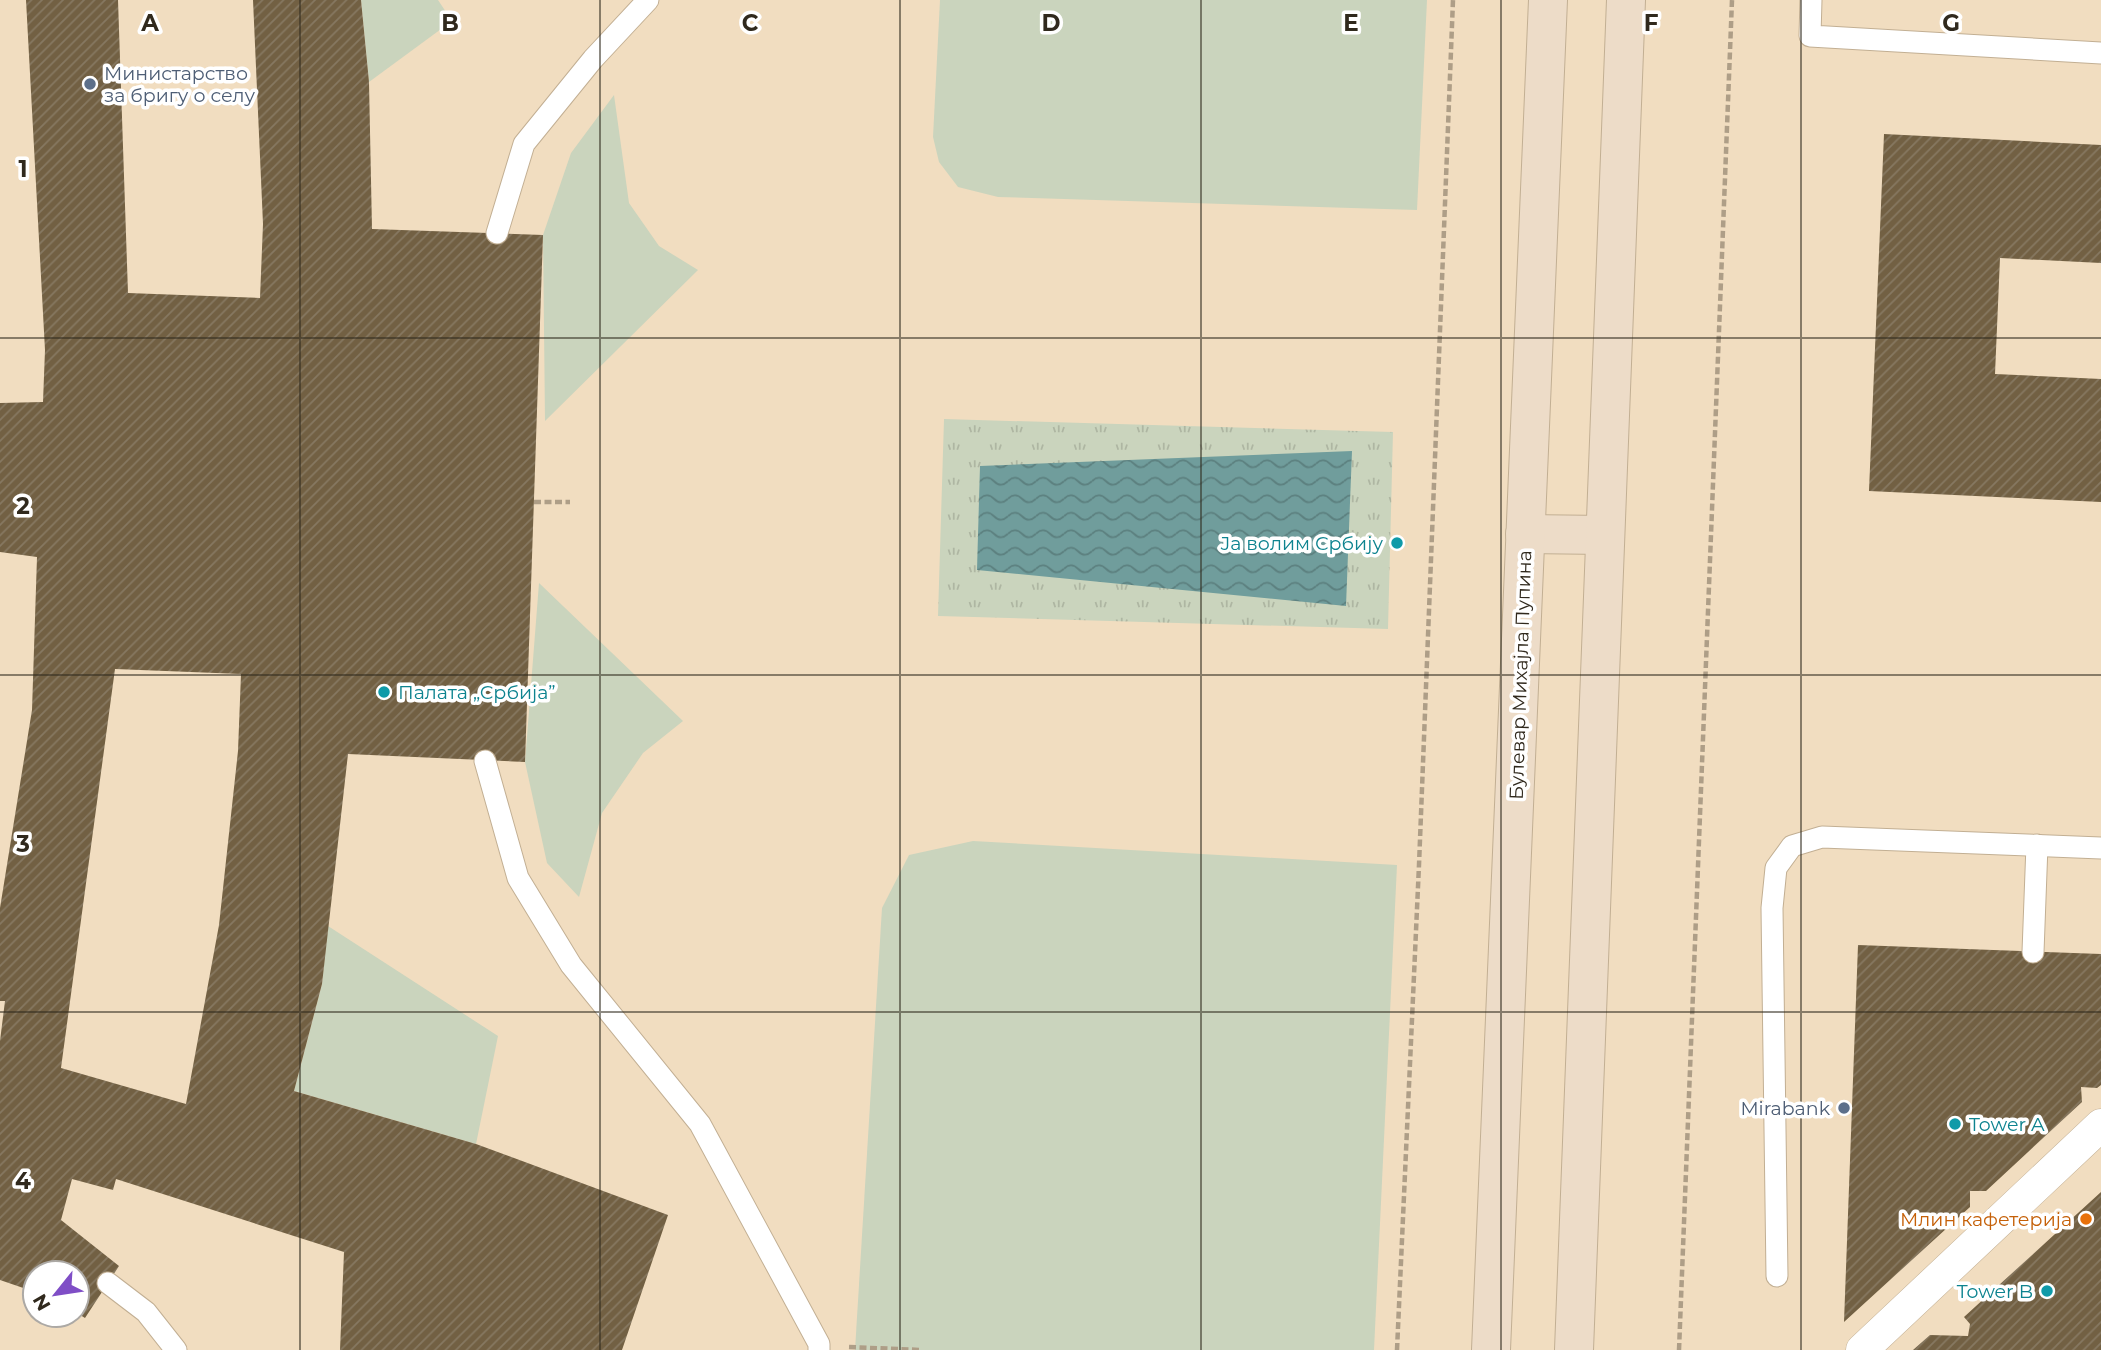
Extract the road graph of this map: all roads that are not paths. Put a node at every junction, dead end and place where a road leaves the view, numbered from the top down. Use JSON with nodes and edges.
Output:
{"nodes":[{"id":1,"x":648,"y":0,"type":"edge"},
{"id":2,"x":1548,"y":0,"type":"edge"},
{"id":3,"x":1626,"y":0,"type":"edge"},
{"id":4,"x":1811,"y":0,"type":"edge"},
{"id":5,"x":2101,"y":53,"type":"edge"},
{"id":6,"x":496,"y":233,"type":"dead end"},
{"id":7,"x":1525,"y":534,"type":"junction"},
{"id":8,"x":1605,"y":535,"type":"junction"},
{"id":9,"x":485,"y":761,"type":"dead end"},
{"id":10,"x":2037,"y":845,"type":"junction"},
{"id":11,"x":2101,"y":848,"type":"edge"},
{"id":12,"x":2033,"y":952,"type":"dead end"},
{"id":13,"x":2101,"y":1125,"type":"edge"},
{"id":14,"x":1777,"y":1276,"type":"dead end"},
{"id":15,"x":108,"y":1283,"type":"dead end"},
{"id":16,"x":819,"y":1347,"type":"edge"},
{"id":17,"x":176,"y":1350,"type":"edge"},
{"id":18,"x":1491,"y":1350,"type":"edge"},
{"id":19,"x":1574,"y":1350,"type":"edge"},
{"id":20,"x":1863,"y":1350,"type":"edge"}],
"edges":[{"from":1,"to":6,"type":"lane"},
{"from":2,"to":7,"type":"main road","name":"Булевар Михајла Пупина"},
{"from":3,"to":8,"type":"main road"},
{"from":4,"to":5,"type":"lane"},
{"from":7,"to":8,"type":"main road"},
{"from":7,"to":18,"type":"main road","name":"Булевар Михајла Пупина"},
{"from":8,"to":19,"type":"main road"},
{"from":9,"to":16,"type":"lane"},
{"from":10,"to":11,"type":"lane"},
{"from":10,"to":12,"type":"lane"},
{"from":10,"to":14,"type":"lane"},
{"from":13,"to":20,"type":"street"},
{"from":15,"to":17,"type":"lane"}]}
